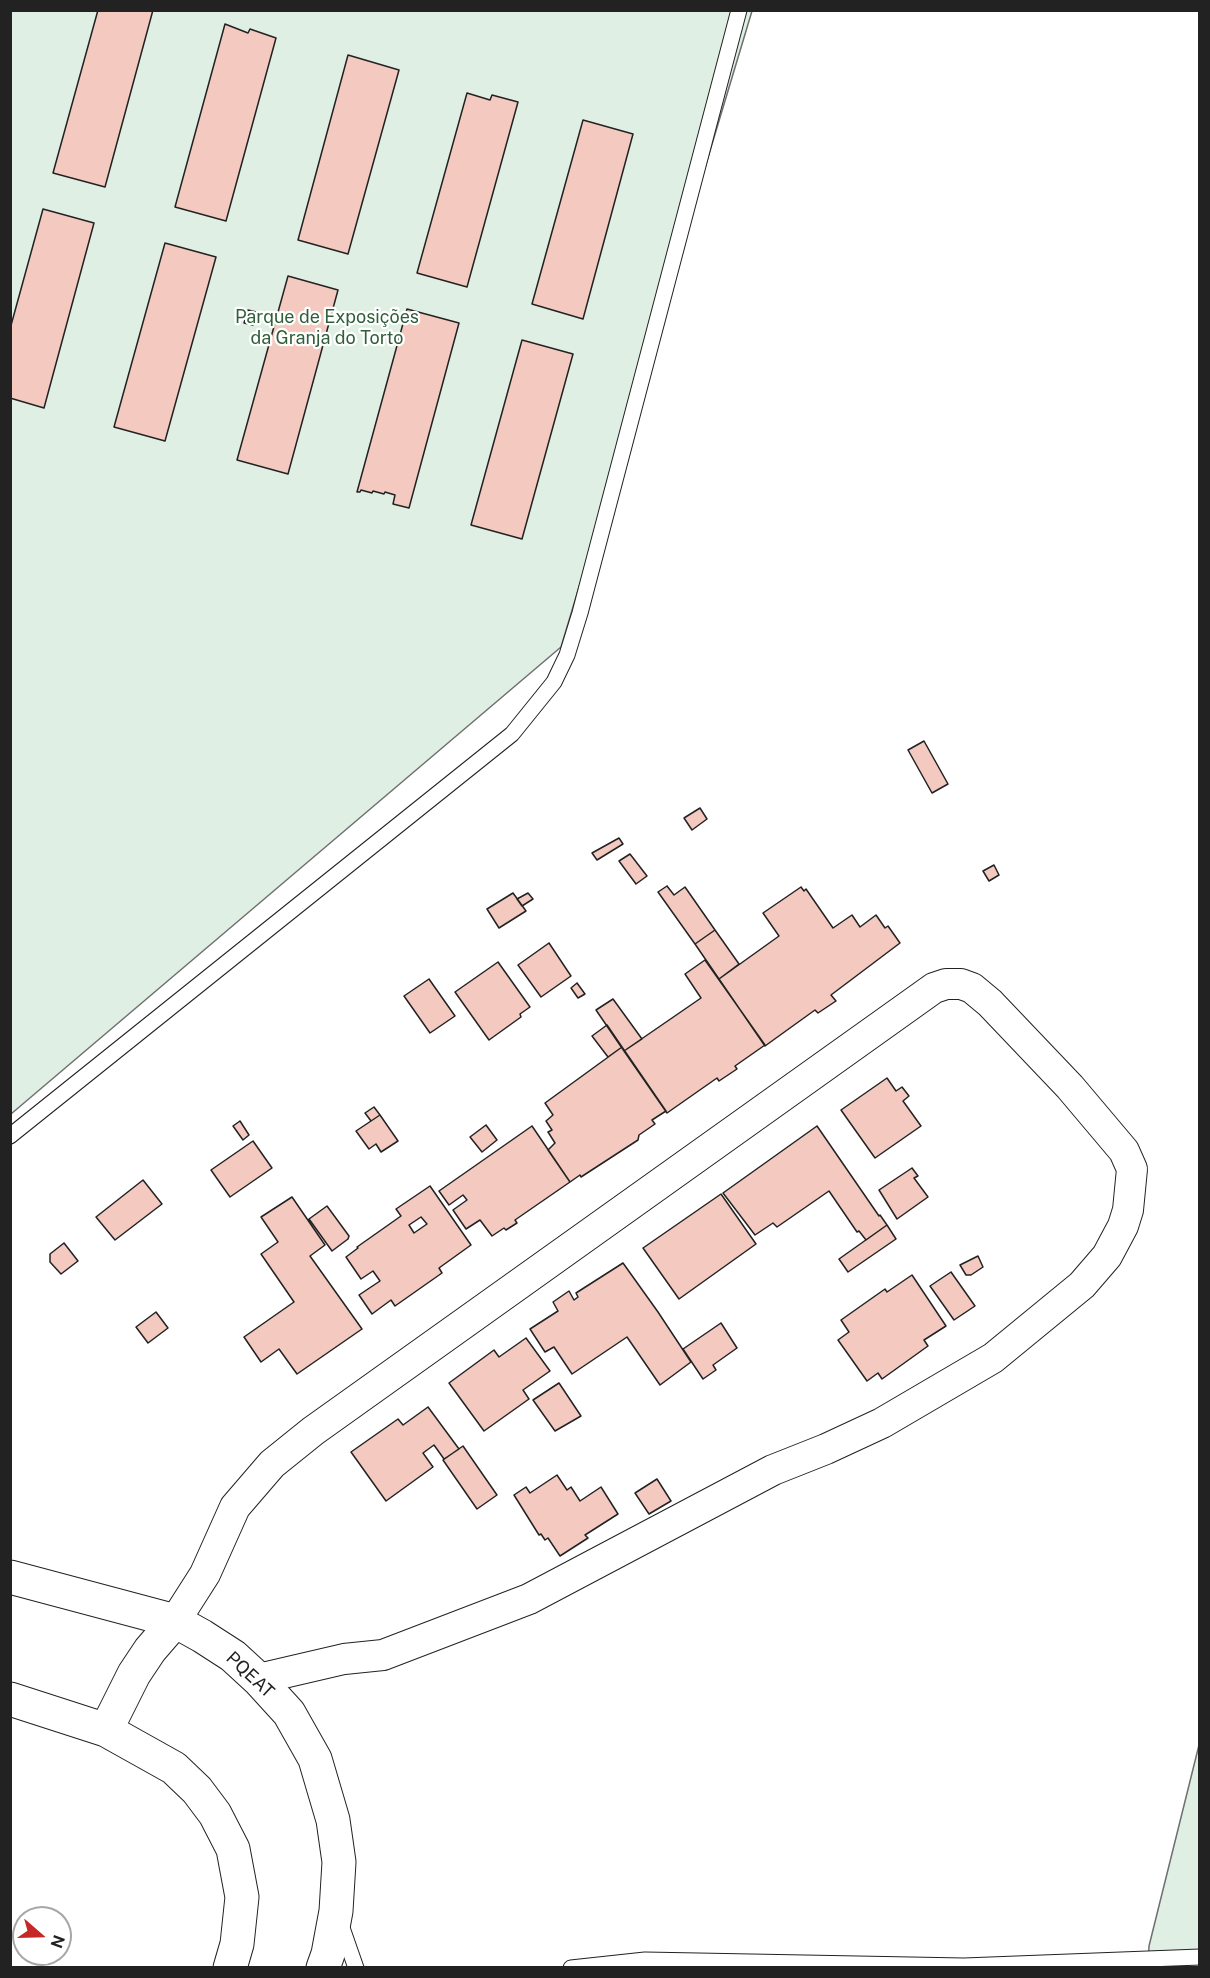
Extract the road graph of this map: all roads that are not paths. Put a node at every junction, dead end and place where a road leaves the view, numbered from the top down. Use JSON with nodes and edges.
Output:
{"nodes":[{"id":1,"x":734,"y":12,"type":"edge"},
{"id":2,"x":10,"y":1136,"type":"edge"},
{"id":3,"x":10,"y":1576,"type":"edge"},
{"id":4,"x":175,"y":1621,"type":"junction"},
{"id":5,"x":258,"y":1679,"type":"junction"},
{"id":6,"x":10,"y":1699,"type":"edge"},
{"id":7,"x":106,"y":1730,"type":"junction"},
{"id":8,"x":336,"y":1911,"type":"junction"},
{"id":9,"x":1200,"y":1957,"type":"edge"},
{"id":10,"x":230,"y":1968,"type":"edge"},
{"id":11,"x":323,"y":1968,"type":"edge"},
{"id":12,"x":356,"y":1968,"type":"edge"},
{"id":13,"x":571,"y":1968,"type":"edge"}],
"edges":[{"from":1,"to":2,"type":"lane"},
{"from":3,"to":4,"type":"street","name":"PQEAT"},
{"from":4,"to":5,"type":"street","name":"PQEAT"},
{"from":4,"to":5,"type":"street"},
{"from":4,"to":7,"type":"street"},
{"from":5,"to":8,"type":"street","name":"PQEAT"},
{"from":6,"to":7,"type":"street"},
{"from":7,"to":10,"type":"street"},
{"from":8,"to":11,"type":"street","name":"PQEAT"},
{"from":8,"to":12,"type":"lane"},
{"from":9,"to":13,"type":"lane"}]}
